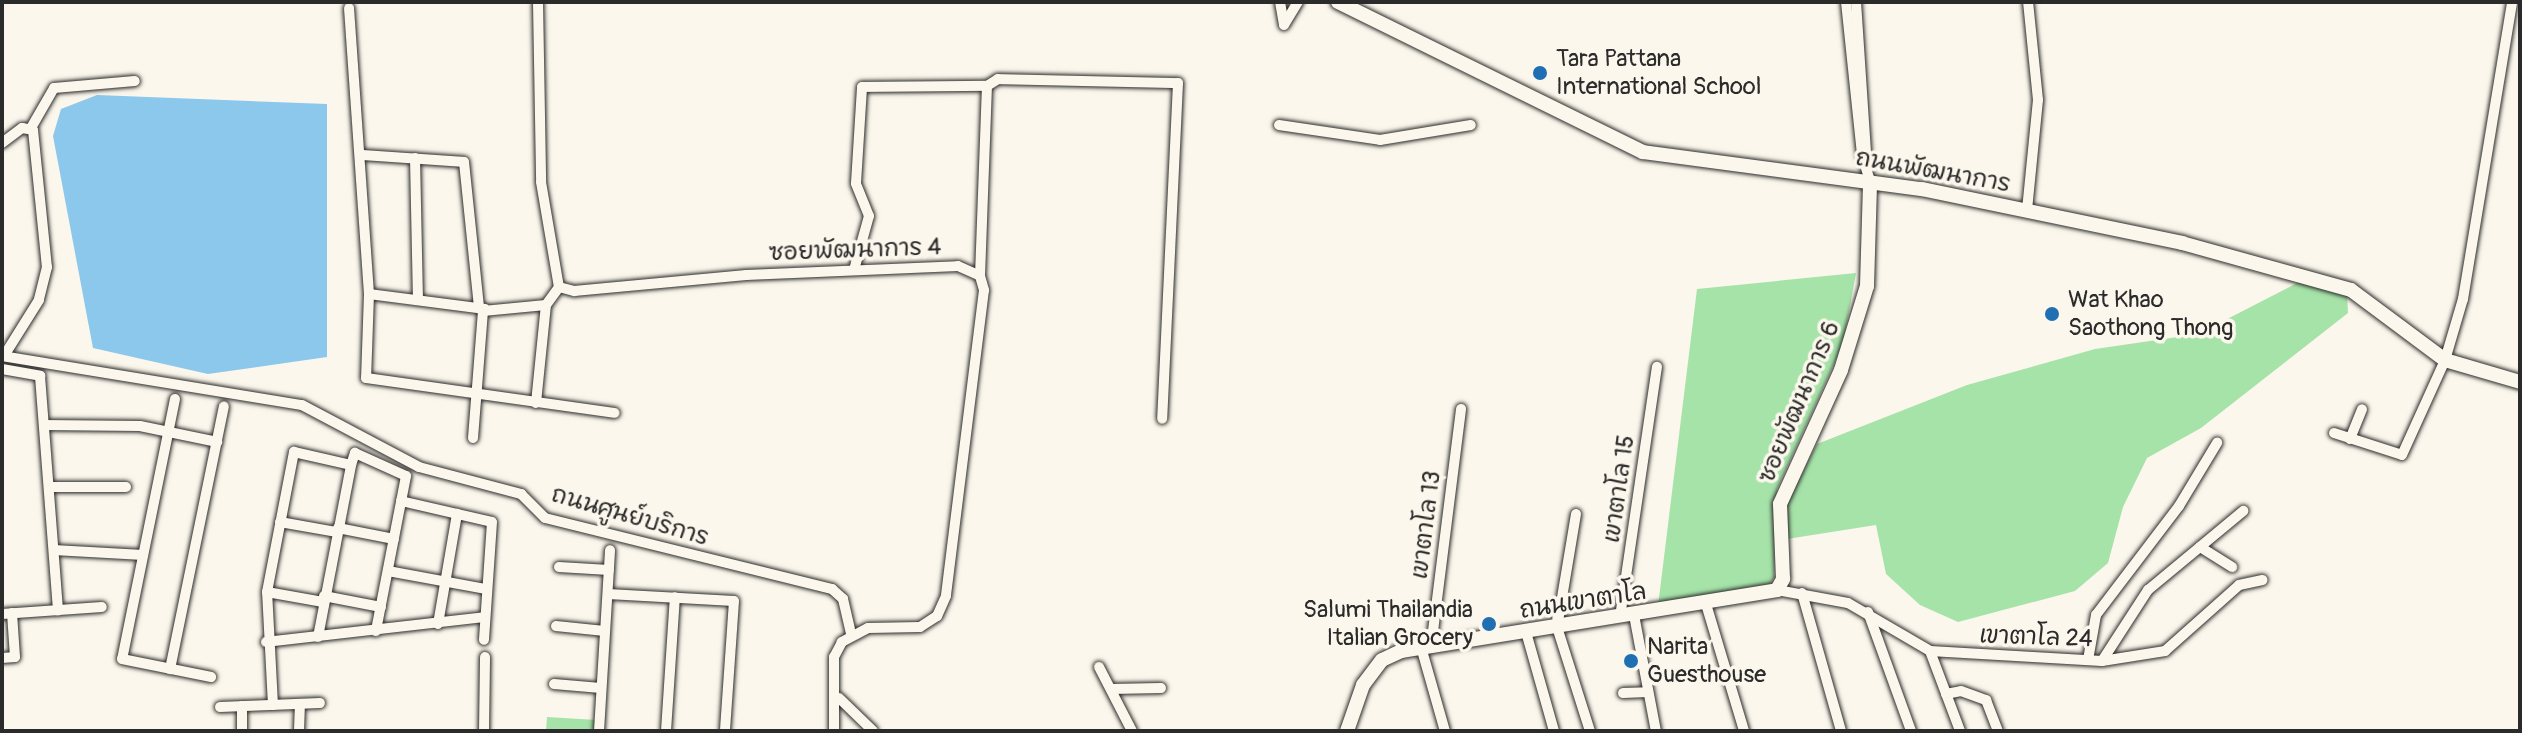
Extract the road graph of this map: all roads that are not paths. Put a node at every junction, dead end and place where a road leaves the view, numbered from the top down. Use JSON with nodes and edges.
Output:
{"nodes":[{"id":1,"x":538,"y":2,"type":"edge"},
{"id":2,"x":1280,"y":2,"type":"edge"},
{"id":3,"x":1298,"y":2,"type":"edge"},
{"id":4,"x":1338,"y":2,"type":"edge"},
{"id":5,"x":1846,"y":2,"type":"edge"},
{"id":6,"x":1856,"y":2,"type":"edge"},
{"id":7,"x":2028,"y":2,"type":"edge"},
{"id":8,"x":2512,"y":2,"type":"edge"},
{"id":9,"x":349,"y":8,"type":"dead end"},
{"id":10,"x":135,"y":81,"type":"dead end"},
{"id":11,"x":987,"y":86,"type":"junction"},
{"id":12,"x":1279,"y":125,"type":"dead end"},
{"id":13,"x":1471,"y":125,"type":"dead end"},
{"id":14,"x":31,"y":128,"type":"junction"},
{"id":15,"x":2,"y":143,"type":"edge"},
{"id":16,"x":364,"y":155,"type":"junction"},
{"id":17,"x":415,"y":158,"type":"junction"},
{"id":18,"x":1869,"y":175,"type":"junction"},
{"id":19,"x":2027,"y":210,"type":"junction"},
{"id":20,"x":854,"y":270,"type":"junction"},
{"id":21,"x":980,"y":276,"type":"junction"},
{"id":22,"x":559,"y":287,"type":"junction"},
{"id":23,"x":369,"y":294,"type":"junction"},
{"id":24,"x":418,"y":300,"type":"junction"},
{"id":25,"x":546,"y":305,"type":"junction"},
{"id":26,"x":482,"y":309,"type":"junction"},
{"id":27,"x":3,"y":356,"type":"edge"},
{"id":28,"x":2445,"y":360,"type":"junction"},
{"id":29,"x":1657,"y":367,"type":"dead end"},
{"id":30,"x":2,"y":369,"type":"edge"},
{"id":31,"x":2520,"y":382,"type":"edge"},
{"id":32,"x":476,"y":395,"type":"junction"},
{"id":33,"x":175,"y":399,"type":"dead end"},
{"id":34,"x":536,"y":403,"type":"junction"},
{"id":35,"x":224,"y":406,"type":"dead end"},
{"id":36,"x":1461,"y":409,"type":"dead end"},
{"id":37,"x":2362,"y":409,"type":"dead end"},
{"id":38,"x":615,"y":413,"type":"dead end"},
{"id":39,"x":1162,"y":419,"type":"dead end"},
{"id":40,"x":44,"y":425,"type":"junction"},
{"id":41,"x":168,"y":432,"type":"junction"},
{"id":42,"x":2334,"y":433,"type":"dead end"},
{"id":43,"x":473,"y":438,"type":"dead end"},
{"id":44,"x":2350,"y":439,"type":"junction"},
{"id":45,"x":217,"y":442,"type":"junction"},
{"id":46,"x":2217,"y":443,"type":"dead end"},
{"id":47,"x":351,"y":465,"type":"junction"},
{"id":48,"x":49,"y":487,"type":"junction"},
{"id":49,"x":126,"y":487,"type":"dead end"},
{"id":50,"x":401,"y":501,"type":"junction"},
{"id":51,"x":2243,"y":511,"type":"dead end"},
{"id":52,"x":457,"y":514,"type":"junction"},
{"id":53,"x":1576,"y":514,"type":"dead end"},
{"id":54,"x":280,"y":522,"type":"junction"},
{"id":55,"x":338,"y":530,"type":"junction"},
{"id":56,"x":394,"y":539,"type":"junction"},
{"id":57,"x":2200,"y":547,"type":"junction"},
{"id":58,"x":54,"y":550,"type":"junction"},
{"id":59,"x":610,"y":550,"type":"dead end"},
{"id":60,"x":143,"y":555,"type":"junction"},
{"id":61,"x":559,"y":567,"type":"dead end"},
{"id":62,"x":2232,"y":567,"type":"dead end"},
{"id":63,"x":609,"y":570,"type":"junction"},
{"id":64,"x":388,"y":571,"type":"junction"},
{"id":65,"x":2262,"y":580,"type":"dead end"},
{"id":66,"x":445,"y":582,"type":"junction"},
{"id":67,"x":486,"y":589,"type":"junction"},
{"id":68,"x":1777,"y":590,"type":"junction"},
{"id":69,"x":267,"y":592,"type":"junction"},
{"id":70,"x":1802,"y":593,"type":"junction"},
{"id":71,"x":608,"y":594,"type":"junction"},
{"id":72,"x":675,"y":597,"type":"junction"},
{"id":73,"x":324,"y":599,"type":"junction"},
{"id":74,"x":1706,"y":604,"type":"junction"},
{"id":75,"x":102,"y":607,"type":"dead end"},
{"id":76,"x":381,"y":607,"type":"junction"},
{"id":77,"x":58,"y":610,"type":"junction"},
{"id":78,"x":1868,"y":612,"type":"junction"},
{"id":79,"x":7,"y":614,"type":"edge"},
{"id":80,"x":1627,"y":616,"type":"junction"},
{"id":81,"x":484,"y":617,"type":"junction"},
{"id":82,"x":438,"y":624,"type":"junction"},
{"id":83,"x":556,"y":626,"type":"dead end"},
{"id":84,"x":1557,"y":627,"type":"junction"},
{"id":85,"x":376,"y":631,"type":"junction"},
{"id":86,"x":605,"y":631,"type":"junction"},
{"id":87,"x":1526,"y":632,"type":"junction"},
{"id":88,"x":851,"y":634,"type":"junction"},
{"id":89,"x":318,"y":637,"type":"junction"},
{"id":90,"x":484,"y":640,"type":"dead end"},
{"id":91,"x":266,"y":642,"type":"junction"},
{"id":92,"x":1426,"y":647,"type":"junction"},
{"id":93,"x":1930,"y":651,"type":"junction"},
{"id":94,"x":485,"y":657,"type":"dead end"},
{"id":95,"x":2,"y":658,"type":"edge"},
{"id":96,"x":2088,"y":660,"type":"junction"},
{"id":97,"x":2102,"y":661,"type":"junction"},
{"id":98,"x":1099,"y":667,"type":"dead end"},
{"id":99,"x":170,"y":669,"type":"junction"},
{"id":100,"x":211,"y":677,"type":"dead end"},
{"id":101,"x":554,"y":684,"type":"dead end"},
{"id":102,"x":601,"y":688,"type":"junction"},
{"id":103,"x":1161,"y":688,"type":"dead end"},
{"id":104,"x":1111,"y":689,"type":"junction"},
{"id":105,"x":1648,"y":692,"type":"junction"},
{"id":106,"x":1623,"y":693,"type":"dead end"},
{"id":107,"x":1946,"y":694,"type":"junction"},
{"id":108,"x":839,"y":698,"type":"junction"},
{"id":109,"x":320,"y":703,"type":"dead end"},
{"id":110,"x":300,"y":704,"type":"junction"},
{"id":111,"x":273,"y":705,"type":"junction"},
{"id":112,"x":242,"y":706,"type":"junction"},
{"id":113,"x":220,"y":707,"type":"dead end"},
{"id":114,"x":242,"y":731,"type":"edge"},
{"id":115,"x":299,"y":731,"type":"edge"},
{"id":116,"x":484,"y":731,"type":"edge"},
{"id":117,"x":599,"y":731,"type":"edge"},
{"id":118,"x":666,"y":731,"type":"edge"},
{"id":119,"x":725,"y":731,"type":"edge"},
{"id":120,"x":834,"y":731,"type":"edge"},
{"id":121,"x":873,"y":731,"type":"edge"},
{"id":122,"x":1132,"y":731,"type":"edge"},
{"id":123,"x":1347,"y":731,"type":"edge"},
{"id":124,"x":1445,"y":731,"type":"edge"},
{"id":125,"x":1554,"y":731,"type":"edge"},
{"id":126,"x":1590,"y":731,"type":"edge"},
{"id":127,"x":1656,"y":731,"type":"edge"},
{"id":128,"x":1744,"y":731,"type":"edge"},
{"id":129,"x":1841,"y":731,"type":"edge"},
{"id":130,"x":1911,"y":731,"type":"edge"},
{"id":131,"x":1960,"y":731,"type":"edge"},
{"id":132,"x":1998,"y":731,"type":"edge"}],
"edges":[{"from":1,"to":22,"type":"street"},
{"from":2,"to":3,"type":"street"},
{"from":4,"to":18,"type":"street","name":"ถนนพัฒนาการ"},
{"from":5,"to":18,"type":"street"},
{"from":6,"to":18,"type":"street"},
{"from":7,"to":19,"type":"street"},
{"from":8,"to":28,"type":"street"},
{"from":9,"to":16,"type":"street"},
{"from":10,"to":14,"type":"street"},
{"from":11,"to":20,"type":"street"},
{"from":11,"to":21,"type":"street"},
{"from":11,"to":39,"type":"street"},
{"from":12,"to":13,"type":"street"},
{"from":14,"to":15,"type":"street"},
{"from":14,"to":27,"type":"street"},
{"from":16,"to":17,"type":"street"},
{"from":16,"to":23,"type":"street"},
{"from":17,"to":24,"type":"street"},
{"from":17,"to":26,"type":"street"},
{"from":18,"to":19,"type":"street","name":"ถนนพัฒนาการ"},
{"from":18,"to":68,"type":"street","name":"ซอยพัฒนาการ 6"},
{"from":19,"to":28,"type":"street","name":"ถนนพัฒนาการ"},
{"from":20,"to":21,"type":"street","name":"ซอยพัฒนาการ 4"},
{"from":20,"to":22,"type":"street","name":"ซอยพัฒนาการ 4"},
{"from":21,"to":88,"type":"street"},
{"from":22,"to":25,"type":"street"},
{"from":23,"to":24,"type":"street"},
{"from":23,"to":32,"type":"street"},
{"from":24,"to":26,"type":"street"},
{"from":25,"to":26,"type":"street"},
{"from":25,"to":34,"type":"street"},
{"from":26,"to":32,"type":"street"},
{"from":27,"to":88,"type":"street","name":"ถนนศูนย์บริการ"},
{"from":28,"to":31,"type":"street","name":"ถนนพัฒนาการ"},
{"from":28,"to":44,"type":"street"},
{"from":29,"to":80,"type":"street","name":"เขาตาโล 15"},
{"from":30,"to":40,"type":"street"},
{"from":32,"to":34,"type":"street"},
{"from":32,"to":43,"type":"street"},
{"from":33,"to":41,"type":"street"},
{"from":34,"to":38,"type":"street"},
{"from":35,"to":45,"type":"street"},
{"from":36,"to":92,"type":"street","name":"เขาตาโล 13"},
{"from":37,"to":44,"type":"street"},
{"from":40,"to":41,"type":"street"},
{"from":40,"to":48,"type":"street"},
{"from":41,"to":45,"type":"street"},
{"from":41,"to":60,"type":"street"},
{"from":42,"to":44,"type":"street"},
{"from":45,"to":99,"type":"street"},
{"from":46,"to":96,"type":"street"},
{"from":47,"to":50,"type":"street"},
{"from":47,"to":54,"type":"street"},
{"from":47,"to":55,"type":"street"},
{"from":48,"to":49,"type":"street"},
{"from":48,"to":58,"type":"street"},
{"from":50,"to":52,"type":"street"},
{"from":50,"to":56,"type":"street"},
{"from":51,"to":57,"type":"street","name":"เขาตาโล 24"},
{"from":52,"to":66,"type":"street"},
{"from":52,"to":67,"type":"street"},
{"from":53,"to":84,"type":"street"},
{"from":54,"to":55,"type":"street"},
{"from":54,"to":69,"type":"street"},
{"from":55,"to":56,"type":"street"},
{"from":55,"to":73,"type":"street"},
{"from":56,"to":64,"type":"street"},
{"from":57,"to":62,"type":"street"},
{"from":57,"to":97,"type":"street","name":"เขาตาโล 24"},
{"from":58,"to":60,"type":"street"},
{"from":58,"to":77,"type":"street"},
{"from":59,"to":63,"type":"street"},
{"from":60,"to":99,"type":"street"},
{"from":61,"to":63,"type":"street"},
{"from":63,"to":71,"type":"street"},
{"from":64,"to":66,"type":"street"},
{"from":64,"to":76,"type":"street"},
{"from":65,"to":97,"type":"street"},
{"from":66,"to":67,"type":"street"},
{"from":66,"to":82,"type":"street"},
{"from":67,"to":81,"type":"street"},
{"from":68,"to":70,"type":"street","name":"เขาตาโล 24"},
{"from":68,"to":74,"type":"street","name":"ถนนเขาตาโล"},
{"from":69,"to":73,"type":"street"},
{"from":69,"to":91,"type":"street"},
{"from":70,"to":78,"type":"street","name":"เขาตาโล 24"},
{"from":70,"to":129,"type":"street"},
{"from":71,"to":72,"type":"street"},
{"from":71,"to":86,"type":"street"},
{"from":72,"to":118,"type":"street"},
{"from":72,"to":119,"type":"street"},
{"from":73,"to":76,"type":"street"},
{"from":73,"to":89,"type":"street"},
{"from":74,"to":80,"type":"street","name":"ถนนเขาตาโล"},
{"from":74,"to":128,"type":"street"},
{"from":75,"to":77,"type":"street"},
{"from":76,"to":85,"type":"street"},
{"from":77,"to":79,"type":"street"},
{"from":78,"to":93,"type":"street","name":"เขาตาโล 24"},
{"from":78,"to":130,"type":"street"},
{"from":79,"to":95,"type":"street"},
{"from":80,"to":84,"type":"street","name":"ถนนเขาตาโล"},
{"from":80,"to":105,"type":"street","name":"เขาตาโล 15"},
{"from":81,"to":82,"type":"street"},
{"from":81,"to":90,"type":"street"},
{"from":82,"to":85,"type":"street"},
{"from":83,"to":86,"type":"street"},
{"from":84,"to":87,"type":"street","name":"ถนนเขาตาโล"},
{"from":84,"to":126,"type":"street"},
{"from":85,"to":89,"type":"street"},
{"from":86,"to":102,"type":"street"},
{"from":87,"to":92,"type":"street","name":"ถนนเขาตาโล"},
{"from":87,"to":125,"type":"street"},
{"from":88,"to":108,"type":"street"},
{"from":89,"to":91,"type":"street"},
{"from":91,"to":111,"type":"street"},
{"from":92,"to":123,"type":"street","name":"ถนนเขาตาโล"},
{"from":92,"to":124,"type":"street"},
{"from":93,"to":96,"type":"street","name":"เขาตาโล 24"},
{"from":93,"to":107,"type":"street"},
{"from":94,"to":116,"type":"street"},
{"from":96,"to":97,"type":"street","name":"เขาตาโล 24"},
{"from":98,"to":104,"type":"street"},
{"from":99,"to":100,"type":"street"},
{"from":101,"to":102,"type":"street"},
{"from":102,"to":117,"type":"street"},
{"from":103,"to":104,"type":"street"},
{"from":104,"to":122,"type":"street"},
{"from":105,"to":106,"type":"street"},
{"from":105,"to":127,"type":"street","name":"เขาตาโล 15"},
{"from":107,"to":131,"type":"street"},
{"from":107,"to":132,"type":"street"},
{"from":108,"to":120,"type":"street"},
{"from":108,"to":121,"type":"street"},
{"from":109,"to":110,"type":"street"},
{"from":110,"to":111,"type":"street"},
{"from":110,"to":115,"type":"street"},
{"from":111,"to":112,"type":"street"},
{"from":112,"to":113,"type":"street"},
{"from":112,"to":114,"type":"street"}]}
